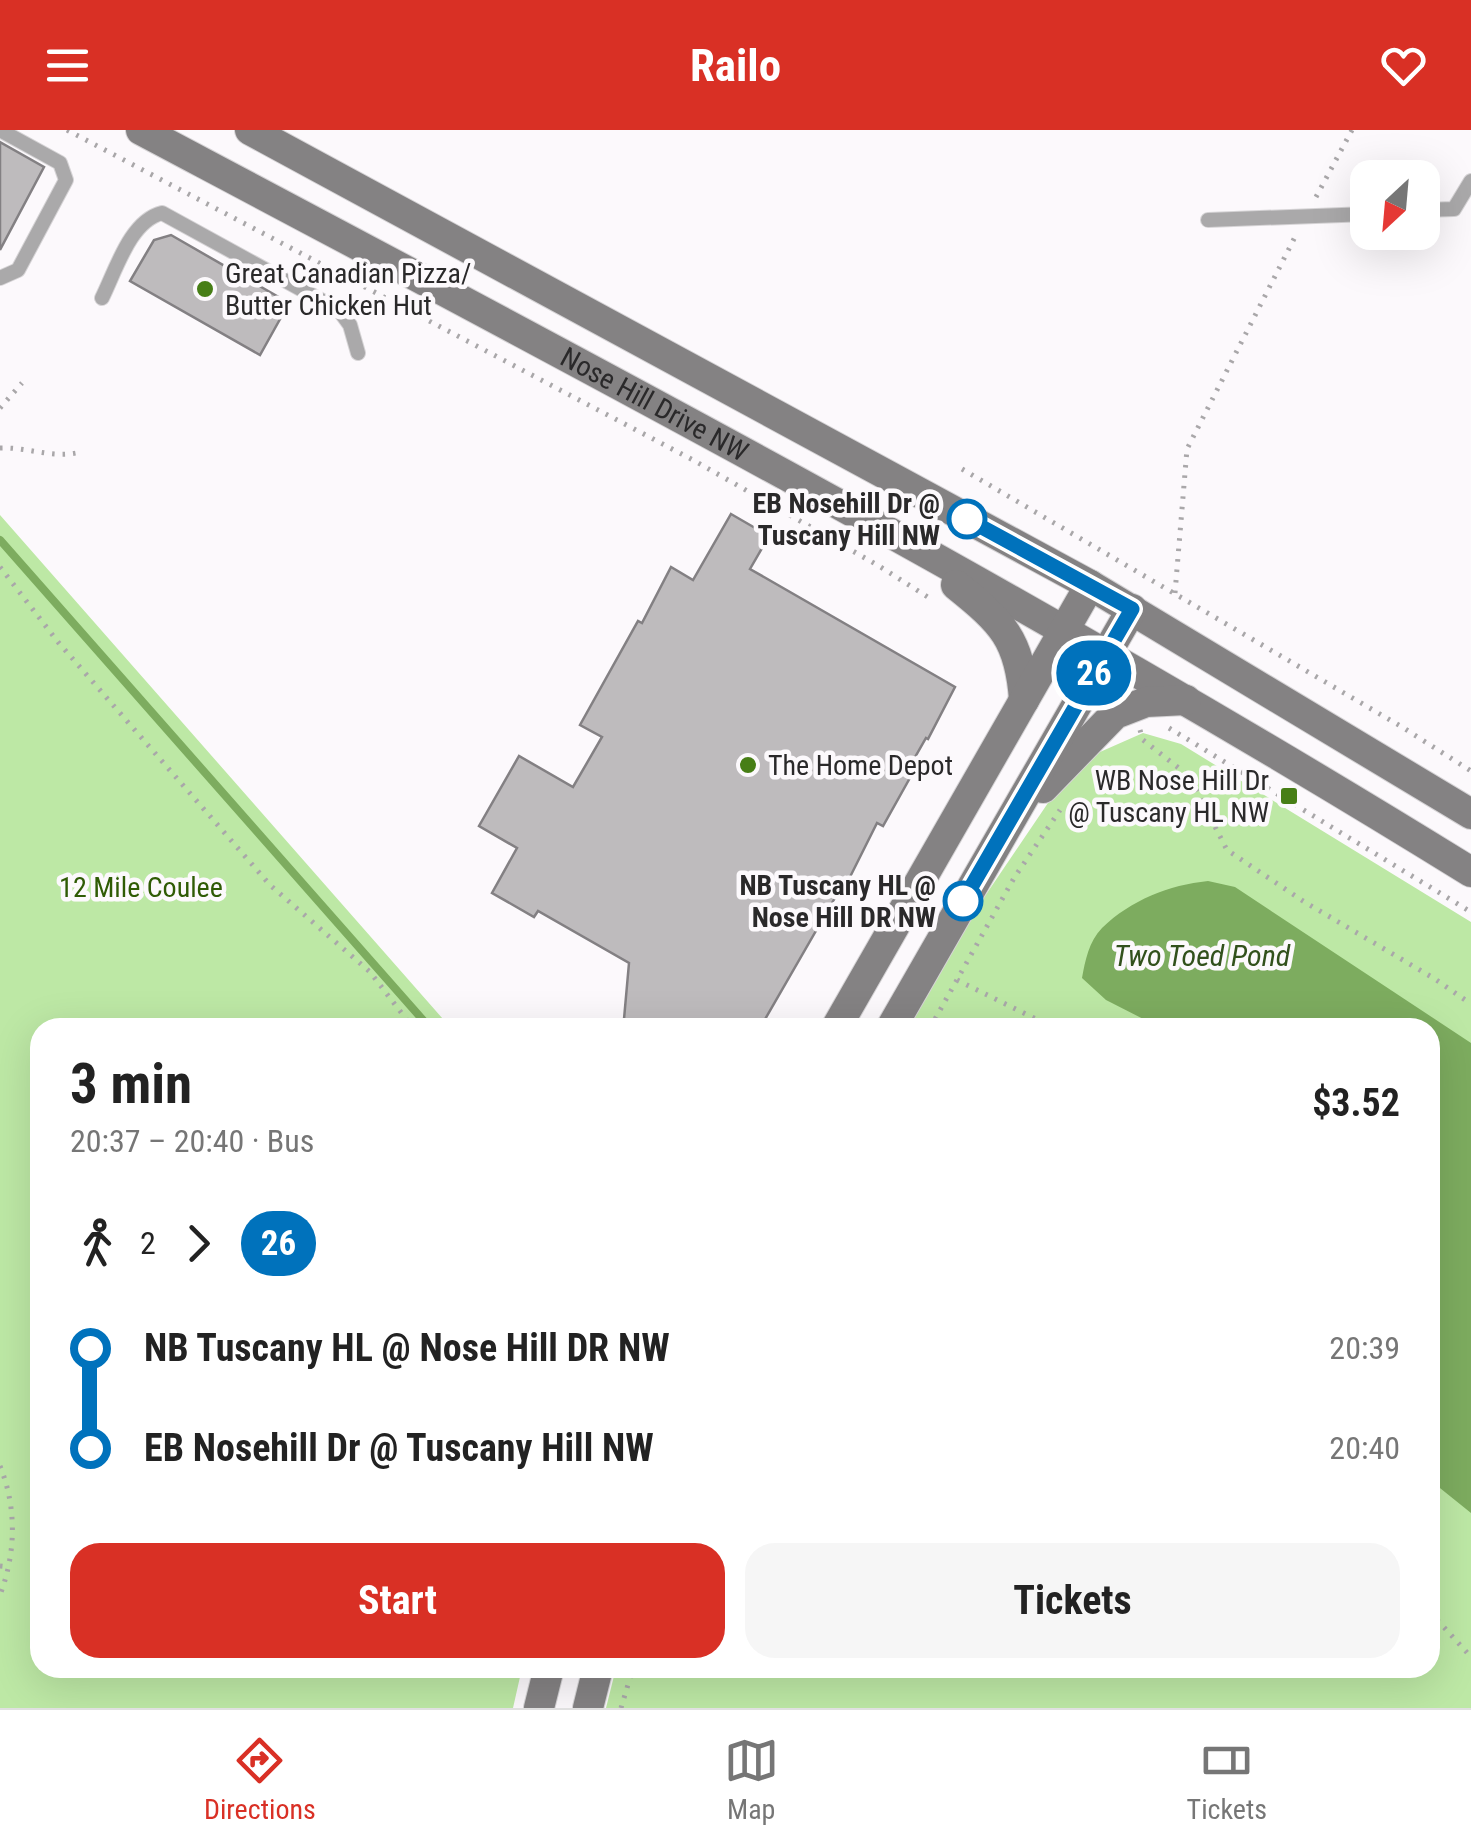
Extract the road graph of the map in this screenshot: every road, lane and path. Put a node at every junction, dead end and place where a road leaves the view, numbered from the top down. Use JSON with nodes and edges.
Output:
{"nodes":[{"id":1,"x":0,"y":130,"type":"edge"},
{"id":2,"x":67,"y":130,"type":"edge"},
{"id":3,"x":141,"y":130,"type":"edge"},
{"id":4,"x":250,"y":130,"type":"edge"},
{"id":5,"x":1352,"y":130,"type":"edge"},
{"id":6,"x":1471,"y":181,"type":"edge"},
{"id":7,"x":1440,"y":209,"type":"edge"},
{"id":8,"x":1350,"y":215,"type":"edge"},
{"id":9,"x":1305,"y":217,"type":"junction"},
{"id":10,"x":1208,"y":220,"type":"dead end"},
{"id":11,"x":0,"y":278,"type":"edge"},
{"id":12,"x":102,"y":298,"type":"dead end"},
{"id":13,"x":358,"y":354,"type":"dead end"},
{"id":14,"x":22,"y":383,"type":"dead end"},
{"id":15,"x":0,"y":408,"type":"edge"},
{"id":16,"x":0,"y":448,"type":"edge"},
{"id":17,"x":81,"y":452,"type":"dead end"},
{"id":18,"x":962,"y":468,"type":"dead end"},
{"id":19,"x":835,"y":500,"type":"junction"},
{"id":20,"x":0,"y":567,"type":"edge"},
{"id":21,"x":1090,"y":585,"type":"junction"},
{"id":22,"x":1175,"y":594,"type":"junction"},
{"id":23,"x":946,"y":609,"type":"dead end"},
{"id":24,"x":1132,"y":609,"type":"junction"},
{"id":25,"x":1064,"y":630,"type":"junction"},
{"id":26,"x":1106,"y":652,"type":"junction"},
{"id":27,"x":1024,"y":700,"type":"junction"},
{"id":28,"x":1186,"y":700,"type":"junction"},
{"id":29,"x":1146,"y":721,"type":"dead end"},
{"id":30,"x":1165,"y":726,"type":"dead end"},
{"id":31,"x":1471,"y":771,"type":"edge"},
{"id":32,"x":1064,"y":804,"type":"dead end"},
{"id":33,"x":1471,"y":814,"type":"edge"},
{"id":34,"x":1000,"y":840,"type":"junction"},
{"id":35,"x":1471,"y":872,"type":"edge"},
{"id":36,"x":1471,"y":912,"type":"edge"},
{"id":37,"x":957,"y":980,"type":"junction"},
{"id":38,"x":1471,"y":1004,"type":"edge"},
{"id":39,"x":405,"y":1018,"type":"edge"},
{"id":40,"x":842,"y":1018,"type":"edge"},
{"id":41,"x":896,"y":1018,"type":"edge"},
{"id":42,"x":937,"y":1018,"type":"edge"},
{"id":43,"x":1034,"y":1018,"type":"edge"},
{"id":44,"x":0,"y":1466,"type":"edge"},
{"id":45,"x":0,"y":1566,"type":"edge"},
{"id":46,"x":10,"y":1567,"type":"junction"},
{"id":47,"x":0,"y":1595,"type":"edge"},
{"id":48,"x":1440,"y":1623,"type":"edge"},
{"id":49,"x":1471,"y":1657,"type":"edge"},
{"id":50,"x":546,"y":1678,"type":"edge"},
{"id":51,"x":596,"y":1678,"type":"edge"},
{"id":52,"x":629,"y":1678,"type":"edge"},
{"id":53,"x":539,"y":1708,"type":"edge"},
{"id":54,"x":588,"y":1708,"type":"edge"},
{"id":55,"x":620,"y":1708,"type":"edge"}],
"edges":[{"from":1,"to":11,"type":"lane"},
{"from":2,"to":23,"type":"path"},
{"from":3,"to":19,"type":"street","name":"Nose Hill Drive NW"},
{"from":4,"to":21,"type":"street","name":"Nose Hill Drive NW"},
{"from":5,"to":9,"type":"path"},
{"from":6,"to":7,"type":"lane"},
{"from":8,"to":9,"type":"lane"},
{"from":9,"to":10,"type":"lane"},
{"from":9,"to":22,"type":"path"},
{"from":12,"to":13,"type":"lane"},
{"from":14,"to":15,"type":"path"},
{"from":16,"to":17,"type":"path"},
{"from":18,"to":22,"type":"path"},
{"from":19,"to":25,"type":"street","name":"Nose Hill Drive NW"},
{"from":19,"to":27,"type":"street"},
{"from":20,"to":39,"type":"path"},
{"from":21,"to":24,"type":"street","name":"Nose Hill Drive NW"},
{"from":21,"to":25,"type":"street"},
{"from":22,"to":31,"type":"path"},
{"from":24,"to":26,"type":"street"},
{"from":24,"to":33,"type":"street","name":"Nose Hill Drive NW"},
{"from":25,"to":26,"type":"street","name":"Nose Hill Drive NW"},
{"from":25,"to":27,"type":"street"},
{"from":26,"to":28,"type":"street","name":"Nose Hill Drive NW"},
{"from":26,"to":34,"type":"street"},
{"from":27,"to":40,"type":"street"},
{"from":28,"to":34,"type":"street"},
{"from":28,"to":35,"type":"street","name":"Nose Hill Drive NW"},
{"from":29,"to":38,"type":"path"},
{"from":30,"to":36,"type":"path"},
{"from":32,"to":37,"type":"path"},
{"from":34,"to":41,"type":"street"},
{"from":37,"to":42,"type":"path"},
{"from":37,"to":43,"type":"path"},
{"from":44,"to":46,"type":"path"},
{"from":45,"to":46,"type":"path"},
{"from":46,"to":47,"type":"path"},
{"from":48,"to":49,"type":"path"},
{"from":50,"to":53,"type":"street"},
{"from":51,"to":54,"type":"street"},
{"from":52,"to":55,"type":"path"}]}
